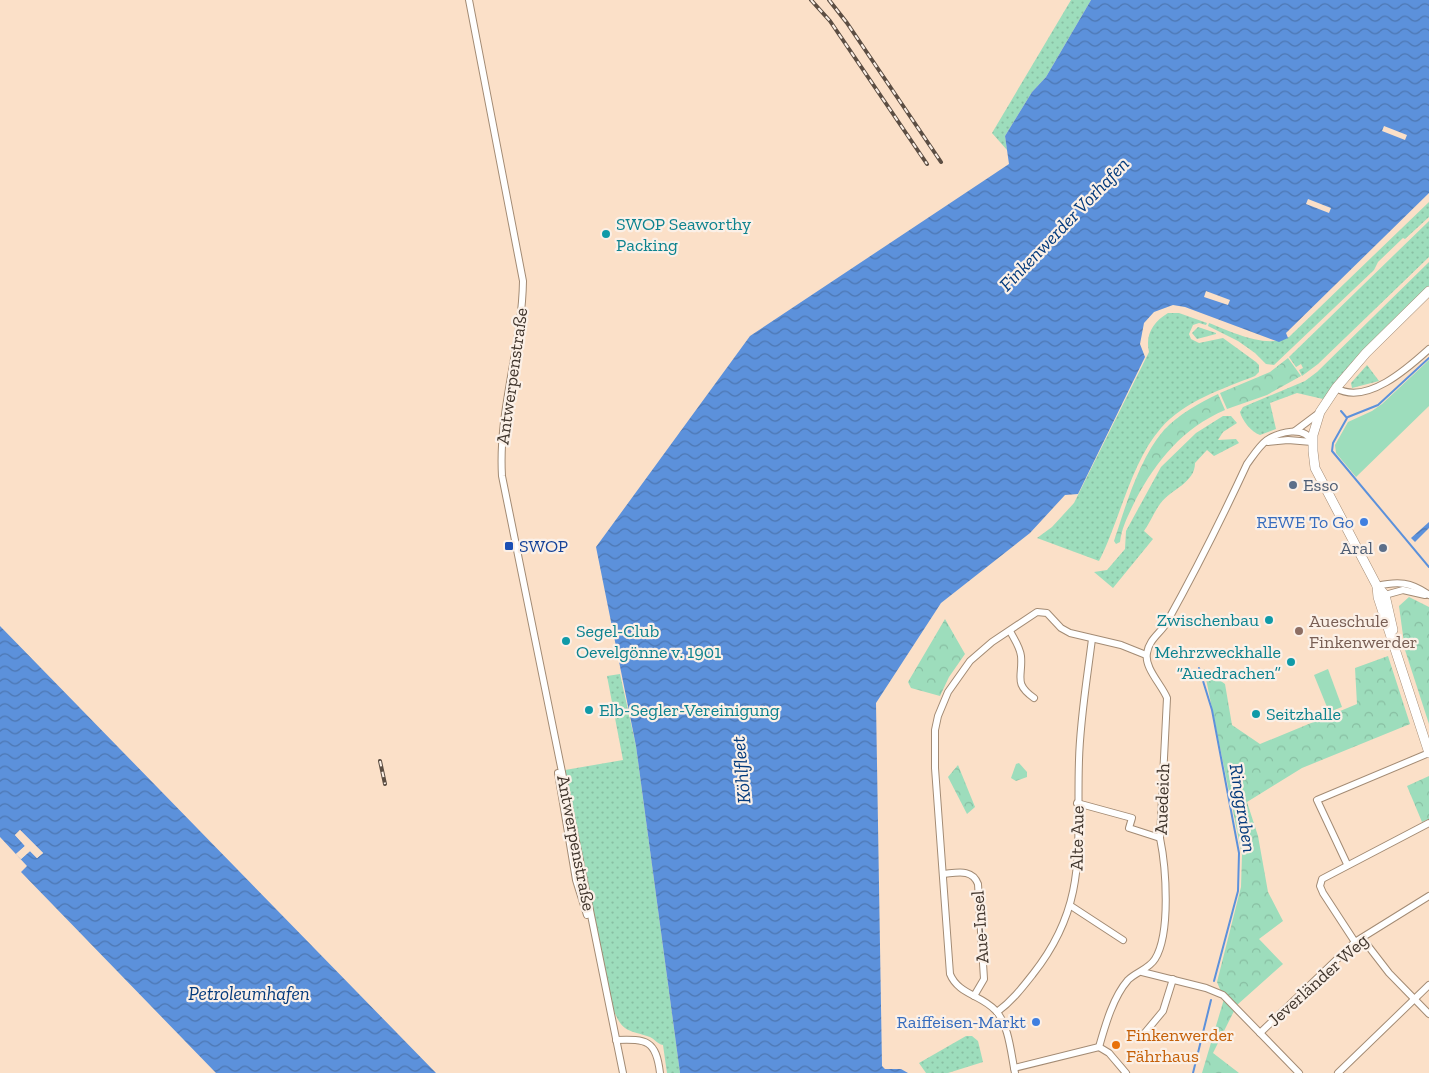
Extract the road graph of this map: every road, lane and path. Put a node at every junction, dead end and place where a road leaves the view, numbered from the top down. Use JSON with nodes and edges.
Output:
{"nodes":[{"id":1,"x":469,"y":0,"type":"edge"},
{"id":2,"x":1429,"y":291,"type":"edge"},
{"id":3,"x":1429,"y":349,"type":"edge"},
{"id":4,"x":1336,"y":388,"type":"junction"},
{"id":5,"x":1320,"y":412,"type":"junction"},
{"id":6,"x":1293,"y":432,"type":"junction"},
{"id":7,"x":1312,"y":442,"type":"junction"},
{"id":8,"x":1261,"y":446,"type":"junction"},
{"id":9,"x":1377,"y":586,"type":"junction"},
{"id":10,"x":1385,"y":595,"type":"junction"},
{"id":11,"x":1429,"y":596,"type":"edge"},
{"id":12,"x":1010,"y":631,"type":"junction"},
{"id":13,"x":1092,"y":639,"type":"junction"},
{"id":14,"x":1394,"y":640,"type":"junction"},
{"id":15,"x":1146,"y":655,"type":"junction"},
{"id":16,"x":1034,"y":698,"type":"dead end"},
{"id":17,"x":1429,"y":753,"type":"edge"},
{"id":18,"x":1077,"y":803,"type":"junction"},
{"id":19,"x":1429,"y":823,"type":"edge"},
{"id":20,"x":1160,"y":838,"type":"junction"},
{"id":21,"x":1347,"y":864,"type":"junction"},
{"id":22,"x":943,"y":874,"type":"junction"},
{"id":23,"x":1429,"y":896,"type":"edge"},
{"id":24,"x":1071,"y":906,"type":"junction"},
{"id":25,"x":1123,"y":940,"type":"dead end"},
{"id":26,"x":1358,"y":940,"type":"junction"},
{"id":27,"x":1142,"y":972,"type":"junction"},
{"id":28,"x":1173,"y":979,"type":"junction"},
{"id":29,"x":1429,"y":985,"type":"edge"},
{"id":30,"x":974,"y":996,"type":"junction"},
{"id":31,"x":1414,"y":998,"type":"junction"},
{"id":32,"x":997,"y":1012,"type":"junction"},
{"id":33,"x":1429,"y":1014,"type":"edge"},
{"id":34,"x":1260,"y":1033,"type":"junction"},
{"id":35,"x":1143,"y":1036,"type":"dead end"},
{"id":36,"x":616,"y":1040,"type":"junction"},
{"id":37,"x":1099,"y":1047,"type":"junction"},
{"id":38,"x":1015,"y":1070,"type":"edge"},
{"id":39,"x":623,"y":1073,"type":"edge"},
{"id":40,"x":660,"y":1073,"type":"edge"},
{"id":41,"x":1126,"y":1073,"type":"edge"},
{"id":42,"x":1299,"y":1073,"type":"edge"},
{"id":43,"x":1338,"y":1073,"type":"edge"}],
"edges":[{"from":1,"to":36,"type":"street","name":"Antwerpenstraße"},
{"from":2,"to":4,"type":"street"},
{"from":3,"to":4,"type":"street"},
{"from":4,"to":5,"type":"street"},
{"from":5,"to":6,"type":"street"},
{"from":5,"to":7,"type":"street"},
{"from":6,"to":7,"type":"street"},
{"from":6,"to":8,"type":"street"},
{"from":7,"to":8,"type":"street"},
{"from":7,"to":9,"type":"street"},
{"from":8,"to":15,"type":"street"},
{"from":9,"to":10,"type":"street"},
{"from":9,"to":11,"type":"street"},
{"from":9,"to":14,"type":"street"},
{"from":10,"to":11,"type":"street"},
{"from":10,"to":14,"type":"street"},
{"from":12,"to":13,"type":"street"},
{"from":12,"to":16,"type":"street"},
{"from":12,"to":22,"type":"street","name":"Aue-Insel"},
{"from":13,"to":15,"type":"street"},
{"from":13,"to":18,"type":"street","name":"Alte Aue"},
{"from":14,"to":17,"type":"street"},
{"from":15,"to":20,"type":"street","name":"Auedeich"},
{"from":17,"to":21,"type":"street"},
{"from":18,"to":20,"type":"street"},
{"from":18,"to":24,"type":"street","name":"Alte Aue"},
{"from":19,"to":21,"type":"street"},
{"from":20,"to":27,"type":"street","name":"Auedeich"},
{"from":21,"to":26,"type":"street"},
{"from":22,"to":30,"type":"street","name":"Aue-Insel"},
{"from":22,"to":30,"type":"street","name":"Aue-Insel"},
{"from":23,"to":26,"type":"street","name":"Jeverländer Weg"},
{"from":24,"to":25,"type":"street"},
{"from":24,"to":32,"type":"street","name":"Alte Aue"},
{"from":26,"to":31,"type":"street"},
{"from":26,"to":34,"type":"street","name":"Jeverländer Weg"},
{"from":27,"to":28,"type":"street"},
{"from":27,"to":37,"type":"street","name":"Auedeich"},
{"from":28,"to":34,"type":"street"},
{"from":28,"to":35,"type":"street"},
{"from":29,"to":31,"type":"street"},
{"from":30,"to":32,"type":"street"},
{"from":31,"to":33,"type":"street"},
{"from":31,"to":43,"type":"street"},
{"from":32,"to":38,"type":"street"},
{"from":34,"to":42,"type":"street"},
{"from":36,"to":39,"type":"street","name":"Antwerpenstraße"},
{"from":36,"to":40,"type":"street"},
{"from":37,"to":38,"type":"street"},
{"from":37,"to":41,"type":"street"}]}
